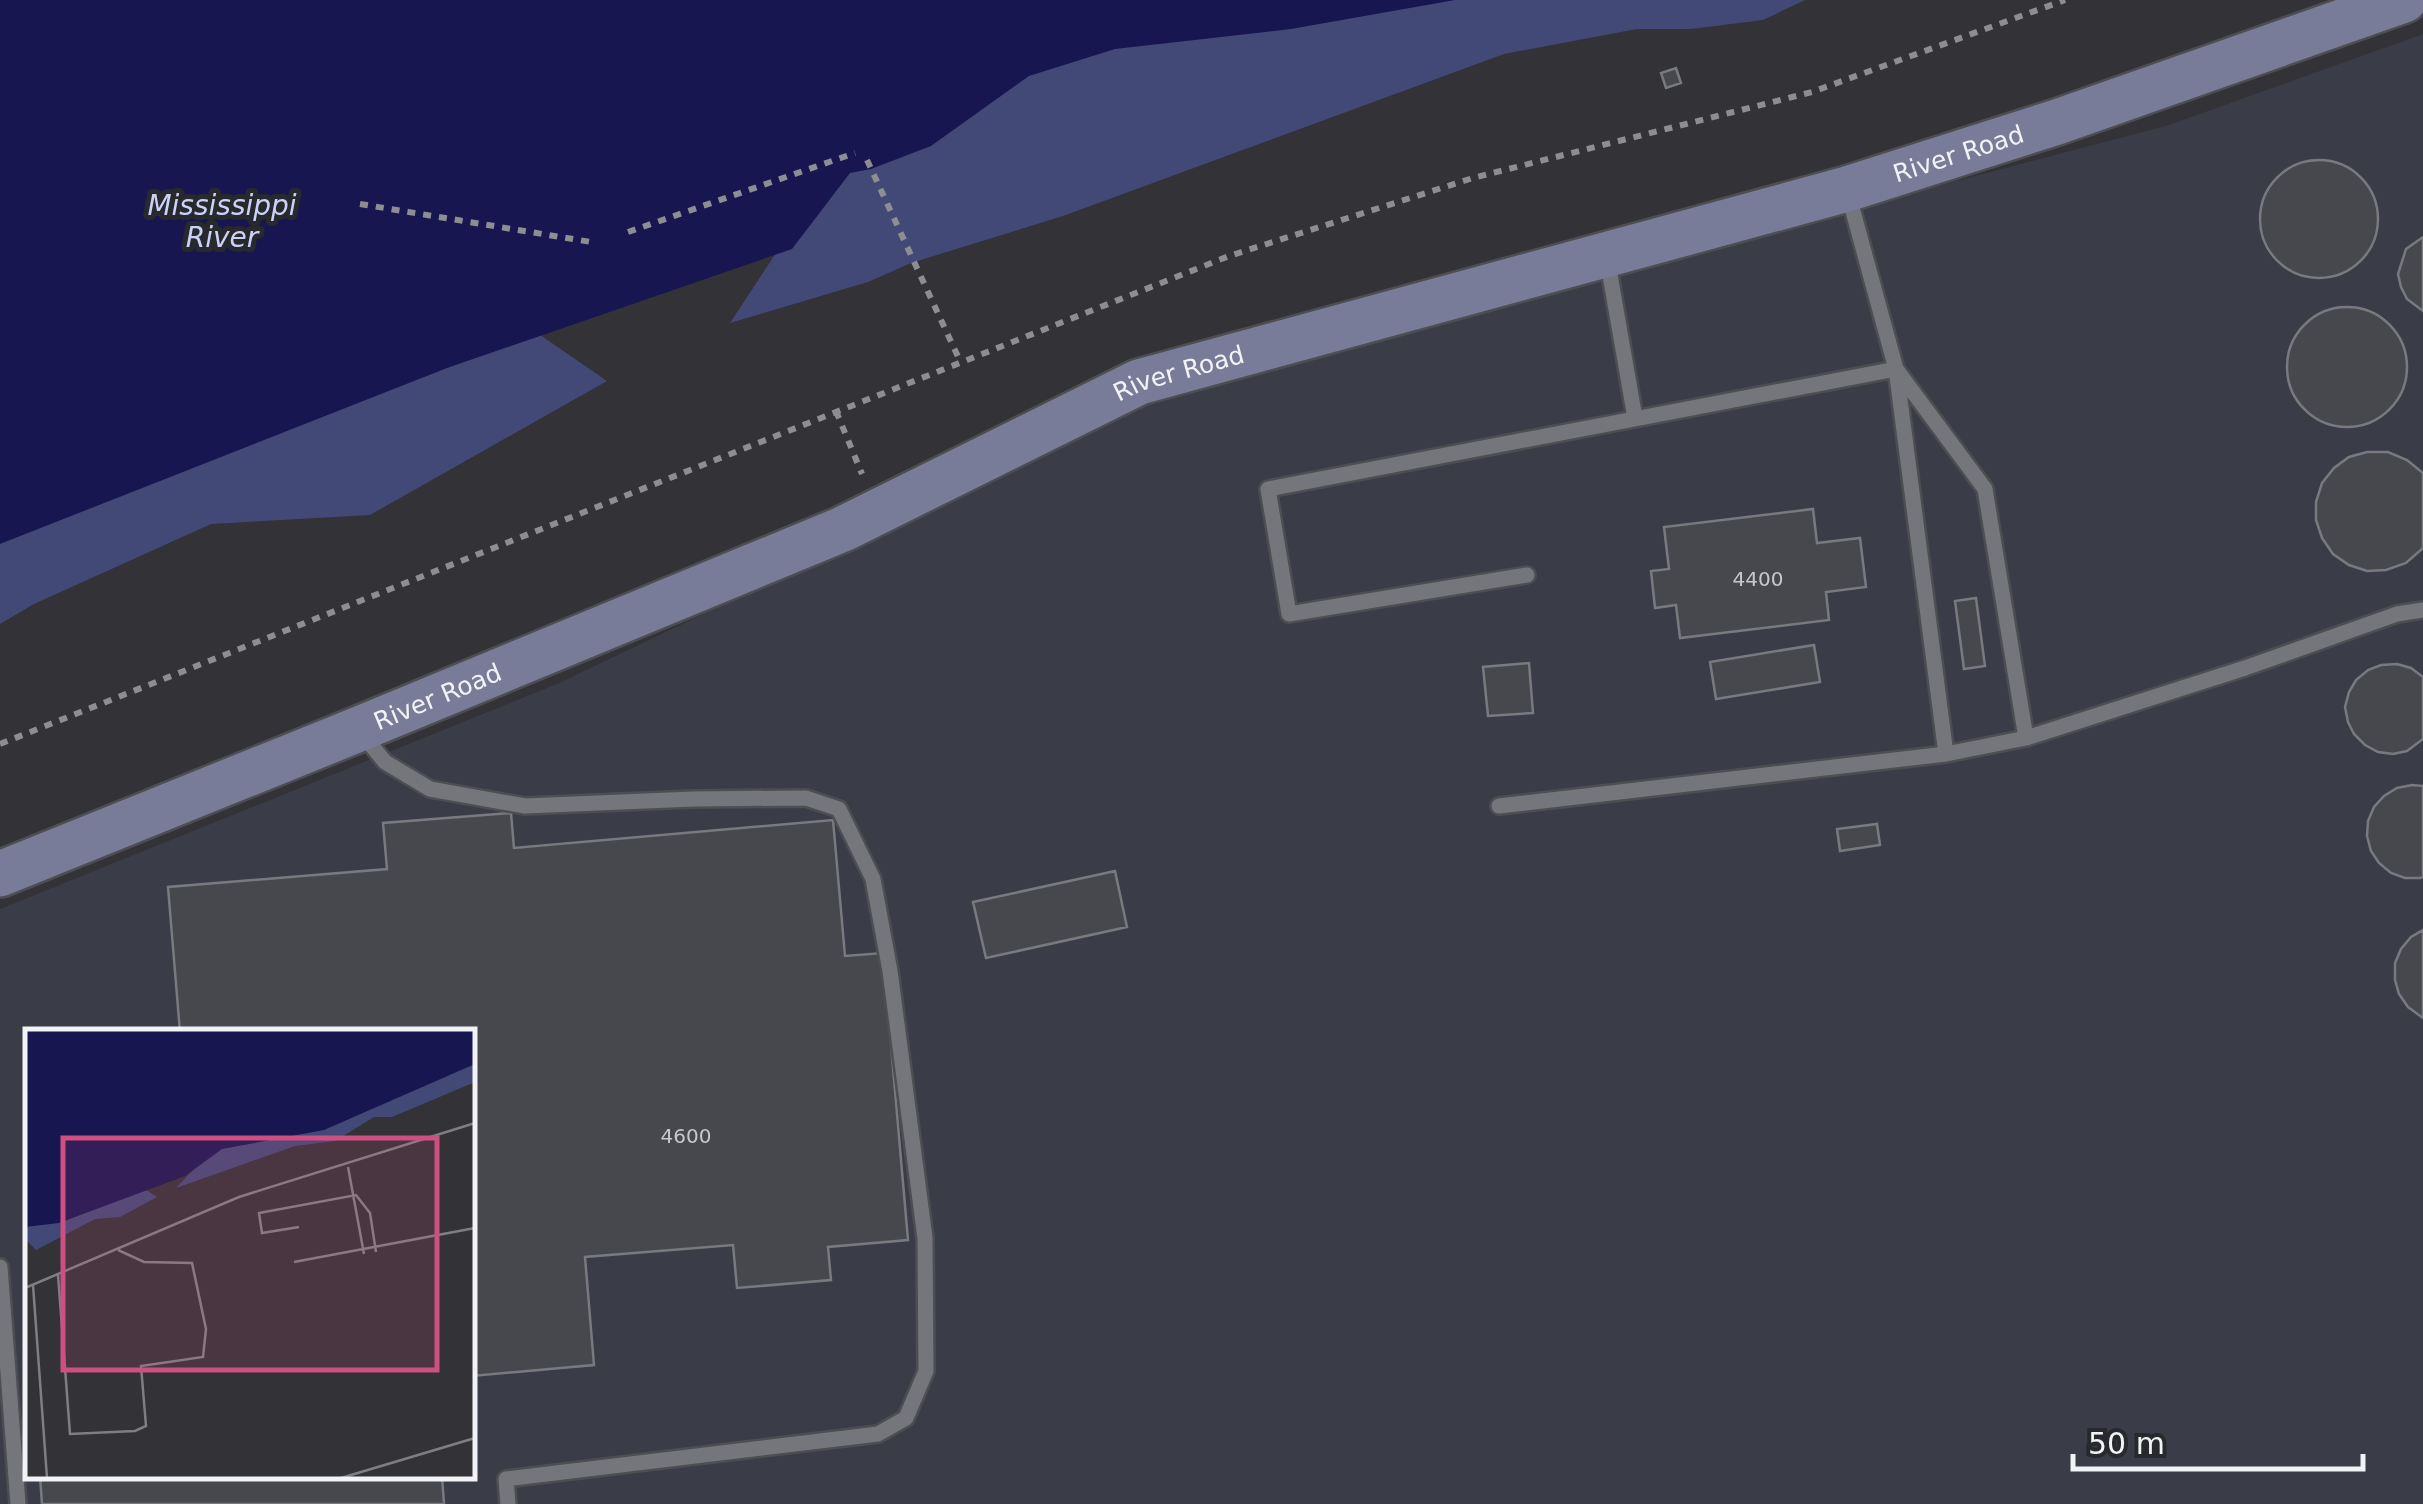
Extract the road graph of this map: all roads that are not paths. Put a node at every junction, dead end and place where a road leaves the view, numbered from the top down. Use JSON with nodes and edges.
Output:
{"nodes":[{"id":1,"x":2404,"y":0,"type":"edge"},
{"id":2,"x":1848,"y":189,"type":"junction"},
{"id":3,"x":1606,"y":254,"type":"junction"},
{"id":4,"x":1896,"y":369,"type":"junction"},
{"id":5,"x":1635,"y":418,"type":"junction"},
{"id":6,"x":1527,"y":575,"type":"dead end"},
{"id":7,"x":2423,"y":610,"type":"edge"},
{"id":8,"x":359,"y":729,"type":"junction"},
{"id":9,"x":2026,"y":738,"type":"junction"},
{"id":10,"x":1946,"y":754,"type":"junction"},
{"id":11,"x":1499,"y":806,"type":"dead end"},
{"id":12,"x":0,"y":874,"type":"edge"},
{"id":13,"x":0,"y":1266,"type":"edge"},
{"id":14,"x":18,"y":1504,"type":"edge"},
{"id":15,"x":508,"y":1504,"type":"edge"}],
"edges":[{"from":1,"to":2,"type":"main road","name":"River Road"},
{"from":2,"to":3,"type":"main road","name":"River Road"},
{"from":2,"to":4,"type":"lane"},
{"from":3,"to":5,"type":"lane"},
{"from":3,"to":8,"type":"main road","name":"River Road"},
{"from":4,"to":5,"type":"lane"},
{"from":4,"to":9,"type":"lane"},
{"from":4,"to":10,"type":"lane"},
{"from":5,"to":6,"type":"lane"},
{"from":7,"to":9,"type":"lane"},
{"from":8,"to":12,"type":"main road","name":"River Road"},
{"from":8,"to":15,"type":"lane"},
{"from":9,"to":10,"type":"lane"},
{"from":10,"to":11,"type":"lane"},
{"from":13,"to":14,"type":"lane"}]}
